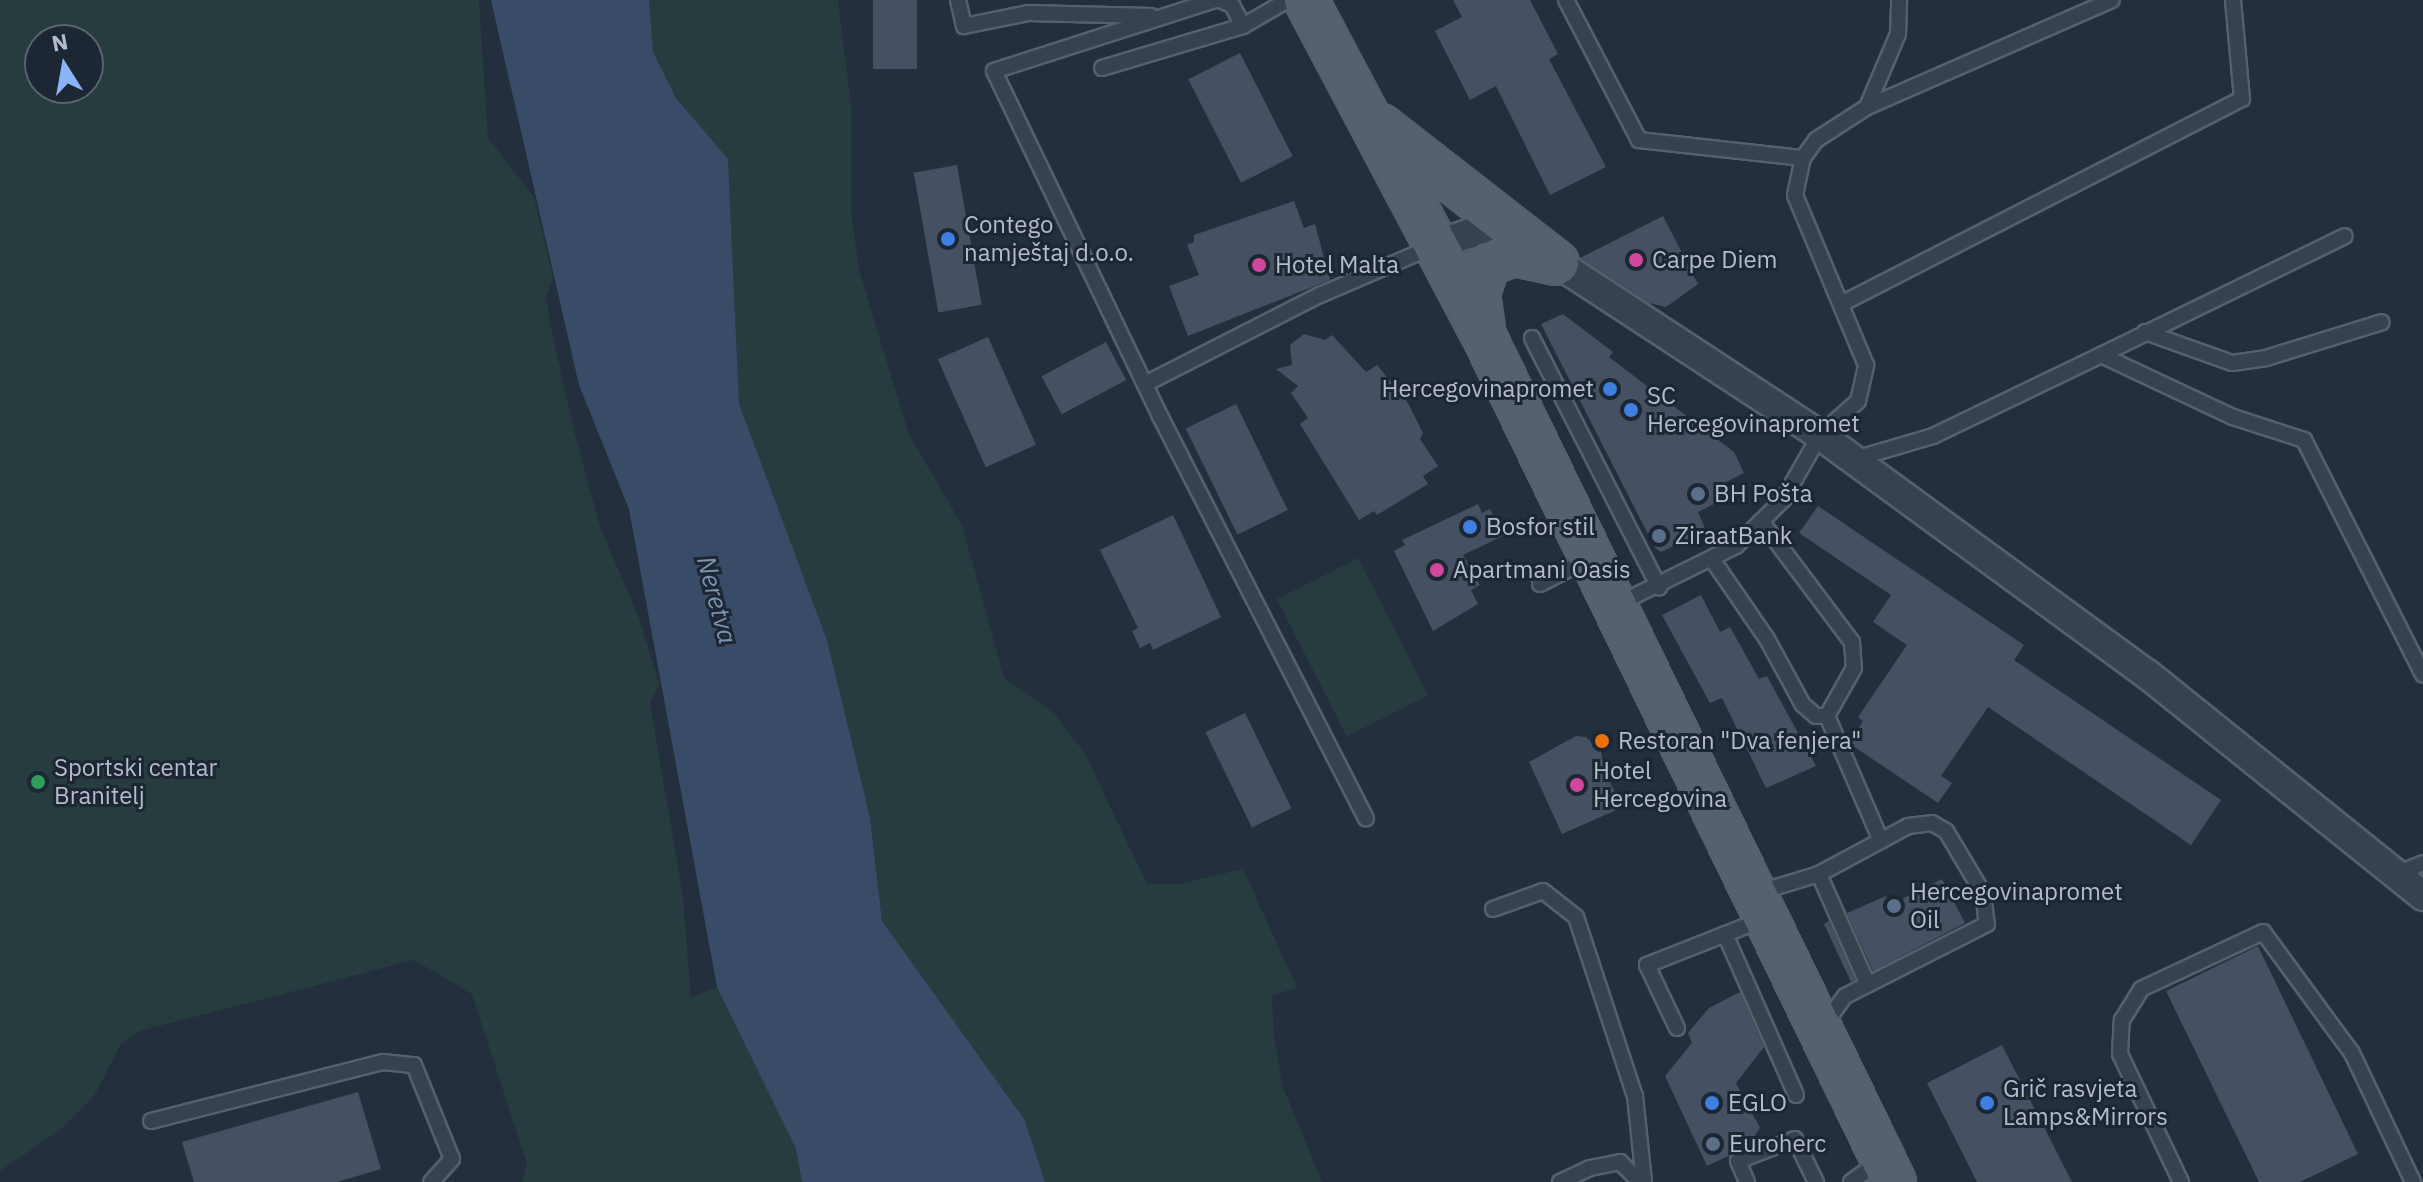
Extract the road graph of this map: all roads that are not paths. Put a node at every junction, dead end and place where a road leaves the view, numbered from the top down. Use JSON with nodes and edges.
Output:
{"nodes":[{"id":1,"x":958,"y":0,"type":"edge"},
{"id":2,"x":1217,"y":0,"type":"edge"},
{"id":3,"x":1288,"y":0,"type":"edge"},
{"id":4,"x":1306,"y":0,"type":"edge"},
{"id":5,"x":1566,"y":0,"type":"edge"},
{"id":6,"x":1899,"y":0,"type":"edge"},
{"id":7,"x":2112,"y":0,"type":"edge"},
{"id":8,"x":2233,"y":0,"type":"edge"},
{"id":9,"x":1164,"y":17,"type":"junction"},
{"id":10,"x":1243,"y":26,"type":"junction"},
{"id":11,"x":1102,"y":68,"type":"dead end"},
{"id":12,"x":1867,"y":107,"type":"junction"},
{"id":13,"x":1368,"y":116,"type":"junction"},
{"id":14,"x":1803,"y":158,"type":"junction"},
{"id":15,"x":2345,"y":236,"type":"dead end"},
{"id":16,"x":1436,"y":245,"type":"junction"},
{"id":17,"x":1557,"y":263,"type":"junction"},
{"id":18,"x":1841,"y":304,"type":"junction"},
{"id":19,"x":2382,"y":322,"type":"dead end"},
{"id":20,"x":2145,"y":332,"type":"junction"},
{"id":21,"x":1483,"y":334,"type":"junction"},
{"id":22,"x":1532,"y":338,"type":"dead end"},
{"id":23,"x":2101,"y":355,"type":"junction"},
{"id":24,"x":1145,"y":384,"type":"junction"},
{"id":25,"x":1820,"y":435,"type":"junction"},
{"id":26,"x":1855,"y":459,"type":"junction"},
{"id":27,"x":1761,"y":521,"type":"junction"},
{"id":28,"x":1592,"y":557,"type":"junction"},
{"id":29,"x":1712,"y":559,"type":"junction"},
{"id":30,"x":1540,"y":584,"type":"dead end"},
{"id":31,"x":1659,"y":587,"type":"junction"},
{"id":32,"x":1616,"y":605,"type":"junction"},
{"id":33,"x":2423,"y":675,"type":"edge"},
{"id":34,"x":1827,"y":716,"type":"junction"},
{"id":35,"x":1366,"y":818,"type":"dead end"},
{"id":36,"x":1881,"y":841,"type":"junction"},
{"id":37,"x":2423,"y":863,"type":"edge"},
{"id":38,"x":1819,"y":874,"type":"junction"},
{"id":39,"x":2396,"y":874,"type":"junction"},
{"id":40,"x":2423,"y":896,"type":"edge"},
{"id":41,"x":1762,"y":905,"type":"junction"},
{"id":42,"x":1493,"y":909,"type":"dead end"},
{"id":43,"x":1725,"y":934,"type":"junction"},
{"id":44,"x":1868,"y":985,"type":"junction"},
{"id":45,"x":1677,"y":1028,"type":"dead end"},
{"id":46,"x":1821,"y":1030,"type":"junction"},
{"id":47,"x":1796,"y":1095,"type":"dead end"},
{"id":48,"x":151,"y":1121,"type":"dead end"},
{"id":49,"x":1876,"y":1174,"type":"edge"},
{"id":50,"x":431,"y":1182,"type":"edge"},
{"id":51,"x":1560,"y":1182,"type":"edge"},
{"id":52,"x":1642,"y":1182,"type":"edge"},
{"id":53,"x":1747,"y":1182,"type":"edge"},
{"id":54,"x":1816,"y":1182,"type":"edge"},
{"id":55,"x":2181,"y":1182,"type":"edge"},
{"id":56,"x":2413,"y":1182,"type":"edge"}],
"edges":[{"from":1,"to":9,"type":"lane"},
{"from":2,"to":9,"type":"lane"},
{"from":2,"to":10,"type":"lane"},
{"from":3,"to":10,"type":"lane"},
{"from":4,"to":13,"type":"main road"},
{"from":5,"to":14,"type":"lane"},
{"from":6,"to":12,"type":"lane"},
{"from":7,"to":12,"type":"lane"},
{"from":8,"to":18,"type":"lane"},
{"from":9,"to":24,"type":"lane"},
{"from":10,"to":11,"type":"lane"},
{"from":12,"to":14,"type":"lane"},
{"from":13,"to":16,"type":"main road"},
{"from":13,"to":17,"type":"main road"},
{"from":14,"to":18,"type":"lane"},
{"from":15,"to":20,"type":"lane"},
{"from":16,"to":17,"type":"street"},
{"from":16,"to":21,"type":"main road"},
{"from":16,"to":24,"type":"lane"},
{"from":17,"to":21,"type":"main road"},
{"from":17,"to":25,"type":"street"},
{"from":18,"to":25,"type":"lane"},
{"from":19,"to":20,"type":"lane"},
{"from":20,"to":23,"type":"lane"},
{"from":21,"to":28,"type":"main road"},
{"from":22,"to":31,"type":"lane"},
{"from":23,"to":26,"type":"lane"},
{"from":23,"to":33,"type":"lane"},
{"from":24,"to":35,"type":"lane"},
{"from":25,"to":26,"type":"street"},
{"from":25,"to":27,"type":"lane"},
{"from":26,"to":39,"type":"street"},
{"from":27,"to":29,"type":"lane"},
{"from":27,"to":34,"type":"lane"},
{"from":28,"to":30,"type":"lane"},
{"from":28,"to":32,"type":"main road"},
{"from":29,"to":31,"type":"lane"},
{"from":29,"to":34,"type":"lane"},
{"from":31,"to":32,"type":"lane"},
{"from":32,"to":41,"type":"main road"},
{"from":34,"to":36,"type":"lane"},
{"from":36,"to":38,"type":"lane"},
{"from":36,"to":44,"type":"lane"},
{"from":37,"to":39,"type":"lane"},
{"from":38,"to":41,"type":"lane"},
{"from":38,"to":44,"type":"lane"},
{"from":39,"to":40,"type":"street"},
{"from":41,"to":43,"type":"lane"},
{"from":41,"to":46,"type":"main road"},
{"from":42,"to":52,"type":"lane"},
{"from":43,"to":45,"type":"lane"},
{"from":43,"to":47,"type":"lane"},
{"from":44,"to":46,"type":"lane"},
{"from":46,"to":49,"type":"main road"},
{"from":48,"to":50,"type":"lane"},
{"from":51,"to":52,"type":"lane"},
{"from":53,"to":54,"type":"lane"},
{"from":55,"to":56,"type":"lane"}]}
